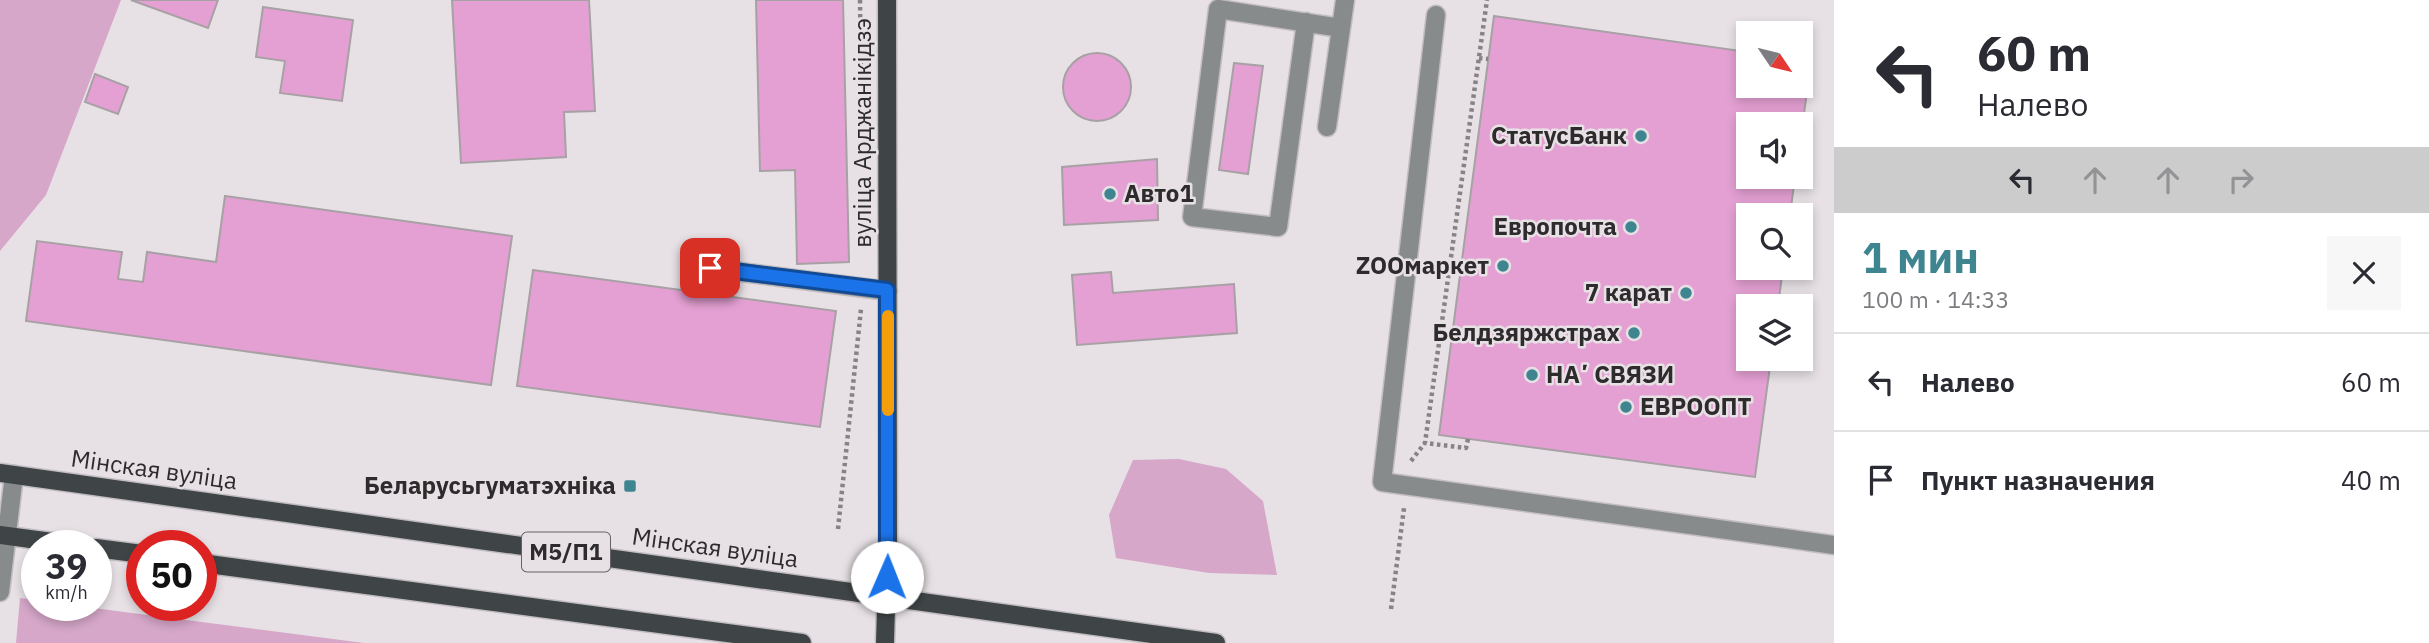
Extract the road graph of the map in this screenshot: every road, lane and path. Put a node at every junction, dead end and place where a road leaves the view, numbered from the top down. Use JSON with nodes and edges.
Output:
{"nodes":[{"id":1,"x":887,"y":0,"type":"edge"},
{"id":2,"x":1345,"y":0,"type":"edge"},
{"id":3,"x":1487,"y":0,"type":"edge"},
{"id":4,"x":1436,"y":15,"type":"dead end"},
{"id":5,"x":1306,"y":22,"type":"junction"},
{"id":6,"x":1341,"y":28,"type":"junction"},
{"id":7,"x":1479,"y":58,"type":"junction"},
{"id":8,"x":1488,"y":59,"type":"dead end"},
{"id":9,"x":1327,"y":127,"type":"dead end"},
{"id":10,"x":710,"y":268,"type":"dead end"},
{"id":11,"x":887,"y":290,"type":"junction"},
{"id":12,"x":1468,"y":439,"type":"dead end"},
{"id":13,"x":1425,"y":443,"type":"junction"},
{"id":14,"x":7,"y":474,"type":"edge"},
{"id":15,"x":1407,"y":485,"type":"junction"},
{"id":16,"x":3,"y":535,"type":"edge"},
{"id":17,"x":21,"y":538,"type":"edge"},
{"id":18,"x":1834,"y":545,"type":"edge"},
{"id":19,"x":217,"y":565,"type":"edge"},
{"id":20,"x":0,"y":593,"type":"edge"},
{"id":21,"x":887,"y":596,"type":"junction"},
{"id":22,"x":1391,"y":609,"type":"dead end"},
{"id":23,"x":802,"y":643,"type":"edge"},
{"id":24,"x":885,"y":643,"type":"edge"},
{"id":25,"x":1216,"y":643,"type":"edge"}],
"edges":[{"from":1,"to":11,"type":"main road","name":"вуліца Арджанікідзэ"},
{"from":2,"to":6,"type":"lane"},
{"from":3,"to":7,"type":"path"},
{"from":4,"to":15,"type":"lane"},
{"from":5,"to":5,"type":"lane"},
{"from":5,"to":6,"type":"lane"},
{"from":6,"to":9,"type":"lane"},
{"from":7,"to":8,"type":"path"},
{"from":7,"to":13,"type":"path"},
{"from":10,"to":11,"type":"lane"},
{"from":11,"to":21,"type":"main road","name":"вуліца Арджанікідзэ"},
{"from":12,"to":13,"type":"path"},
{"from":13,"to":15,"type":"path"},
{"from":14,"to":16,"type":"lane"},
{"from":14,"to":21,"type":"main road","name":"Мінская вуліца","number":"М5/П1"},
{"from":15,"to":18,"type":"lane"},
{"from":15,"to":22,"type":"path"},
{"from":16,"to":17,"type":"main road"},
{"from":16,"to":20,"type":"lane"},
{"from":19,"to":23,"type":"main road","number":"М5/П1"},
{"from":21,"to":24,"type":"main road","name":"вуліца Арджанікідзэ"},
{"from":21,"to":25,"type":"main road","name":"Мінская вуліца","number":"М5/П1"}]}
